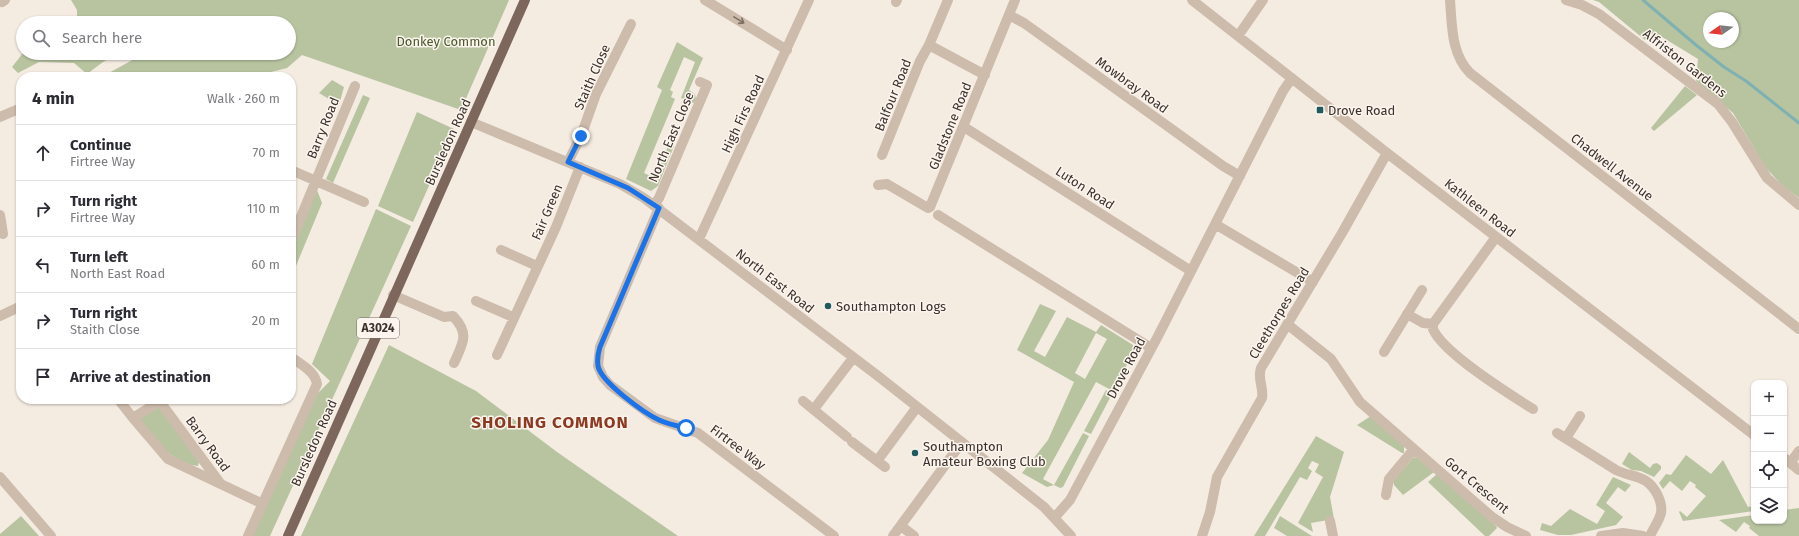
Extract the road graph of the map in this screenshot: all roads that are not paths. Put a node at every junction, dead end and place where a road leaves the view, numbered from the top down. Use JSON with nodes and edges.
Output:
{"nodes":[{"id":1,"x":0,"y":0,"type":"edge"},
{"id":2,"x":5,"y":0,"type":"edge"},
{"id":3,"x":525,"y":0,"type":"edge"},
{"id":4,"x":705,"y":0,"type":"edge"},
{"id":5,"x":809,"y":0,"type":"edge"},
{"id":6,"x":948,"y":0,"type":"edge"},
{"id":7,"x":1015,"y":0,"type":"edge"},
{"id":8,"x":1192,"y":0,"type":"edge"},
{"id":9,"x":1263,"y":0,"type":"edge"},
{"id":10,"x":1450,"y":0,"type":"edge"},
{"id":11,"x":1566,"y":0,"type":"edge"},
{"id":12,"x":1009,"y":15,"type":"junction"},
{"id":13,"x":631,"y":24,"type":"dead end"},
{"id":14,"x":1238,"y":36,"type":"junction"},
{"id":15,"x":929,"y":46,"type":"junction"},
{"id":16,"x":787,"y":50,"type":"junction"},
{"id":17,"x":984,"y":75,"type":"junction"},
{"id":18,"x":1292,"y":78,"type":"junction"},
{"id":19,"x":700,"y":82,"type":"dead end"},
{"id":20,"x":355,"y":86,"type":"dead end"},
{"id":21,"x":16,"y":110,"type":"edge"},
{"id":22,"x":0,"y":117,"type":"edge"},
{"id":23,"x":471,"y":122,"type":"junction"},
{"id":24,"x":964,"y":127,"type":"junction"},
{"id":25,"x":1387,"y":153,"type":"junction"},
{"id":26,"x":882,"y":155,"type":"dead end"},
{"id":27,"x":568,"y":162,"type":"junction"},
{"id":28,"x":580,"y":167,"type":"junction"},
{"id":29,"x":296,"y":172,"type":"edge"},
{"id":30,"x":1240,"y":176,"type":"junction"},
{"id":31,"x":316,"y":181,"type":"junction"},
{"id":32,"x":878,"y":185,"type":"dead end"},
{"id":33,"x":364,"y":202,"type":"dead end"},
{"id":34,"x":1799,"y":205,"type":"edge"},
{"id":35,"x":656,"y":207,"type":"junction"},
{"id":36,"x":0,"y":215,"type":"edge"},
{"id":37,"x":938,"y":215,"type":"dead end"},
{"id":38,"x":1215,"y":224,"type":"junction"},
{"id":39,"x":296,"y":226,"type":"edge"},
{"id":40,"x":3,"y":234,"type":"dead end"},
{"id":41,"x":1496,"y":237,"type":"junction"},
{"id":42,"x":699,"y":239,"type":"junction"},
{"id":43,"x":501,"y":250,"type":"dead end"},
{"id":44,"x":536,"y":266,"type":"junction"},
{"id":45,"x":1191,"y":271,"type":"junction"},
{"id":46,"x":1312,"y":282,"type":"junction"},
{"id":47,"x":1422,"y":290,"type":"dead end"},
{"id":48,"x":394,"y":295,"type":"junction"},
{"id":49,"x":476,"y":302,"type":"dead end"},
{"id":50,"x":16,"y":308,"type":"edge"},
{"id":51,"x":1407,"y":314,"type":"junction"},
{"id":52,"x":0,"y":316,"type":"edge"},
{"id":53,"x":513,"y":317,"type":"junction"},
{"id":54,"x":1287,"y":324,"type":"junction"},
{"id":55,"x":1433,"y":324,"type":"junction"},
{"id":56,"x":1799,"y":329,"type":"edge"},
{"id":57,"x":1151,"y":348,"type":"junction"},
{"id":58,"x":1384,"y":352,"type":"dead end"},
{"id":59,"x":497,"y":355,"type":"dead end"},
{"id":60,"x":853,"y":358,"type":"junction"},
{"id":61,"x":296,"y":361,"type":"edge"},
{"id":62,"x":454,"y":363,"type":"dead end"},
{"id":63,"x":803,"y":401,"type":"dead end"},
{"id":64,"x":122,"y":404,"type":"edge"},
{"id":65,"x":154,"y":404,"type":"edge"},
{"id":66,"x":163,"y":404,"type":"edge"},
{"id":67,"x":917,"y":407,"type":"junction"},
{"id":68,"x":1533,"y":408,"type":"dead end"},
{"id":69,"x":814,"y":410,"type":"junction"},
{"id":70,"x":1580,"y":416,"type":"dead end"},
{"id":71,"x":132,"y":418,"type":"junction"},
{"id":72,"x":1557,"y":432,"type":"dead end"},
{"id":73,"x":1751,"y":433,"type":"edge"},
{"id":74,"x":1566,"y":438,"type":"junction"},
{"id":75,"x":962,"y":442,"type":"junction"},
{"id":76,"x":1414,"y":449,"type":"junction"},
{"id":77,"x":1799,"y":451,"type":"edge"},
{"id":78,"x":1787,"y":461,"type":"edge"},
{"id":79,"x":1799,"y":470,"type":"edge"},
{"id":80,"x":0,"y":477,"type":"edge"},
{"id":81,"x":220,"y":484,"type":"junction"},
{"id":82,"x":1386,"y":495,"type":"dead end"},
{"id":83,"x":262,"y":504,"type":"junction"},
{"id":84,"x":1055,"y":517,"type":"junction"},
{"id":85,"x":1496,"y":520,"type":"junction"},
{"id":86,"x":1330,"y":521,"type":"dead end"},
{"id":87,"x":901,"y":526,"type":"junction"},
{"id":88,"x":827,"y":534,"type":"edge"},
{"id":89,"x":51,"y":536,"type":"edge"},
{"id":90,"x":248,"y":536,"type":"edge"},
{"id":91,"x":288,"y":536,"type":"edge"},
{"id":92,"x":893,"y":536,"type":"edge"},
{"id":93,"x":914,"y":536,"type":"edge"},
{"id":94,"x":1071,"y":536,"type":"edge"},
{"id":95,"x":1202,"y":536,"type":"edge"},
{"id":96,"x":1333,"y":536,"type":"edge"},
{"id":97,"x":1504,"y":536,"type":"edge"},
{"id":98,"x":1526,"y":536,"type":"edge"},
{"id":99,"x":1601,"y":536,"type":"edge"},
{"id":100,"x":1643,"y":536,"type":"edge"},
{"id":101,"x":1650,"y":536,"type":"edge"}],
"edges":[{"from":1,"to":2,"type":"street"},
{"from":3,"to":23,"type":"main road","name":"Bursledon Road","number":"A3024"},
{"from":4,"to":16,"type":"street","one_way":true},
{"from":5,"to":16,"type":"street","name":"High Firs Road"},
{"from":6,"to":15,"type":"street","name":"Balfour Road"},
{"from":7,"to":12,"type":"street","name":"Gladstone Road"},
{"from":8,"to":14,"type":"street","name":"Kathleen Road"},
{"from":9,"to":14,"type":"street"},
{"from":10,"to":56,"type":"street","name":"Chadwell Avenue"},
{"from":11,"to":34,"type":"street","name":"Alfriston Gardens"},
{"from":12,"to":17,"type":"street","name":"Gladstone Road"},
{"from":12,"to":30,"type":"street","name":"Mowbray Road"},
{"from":13,"to":27,"type":"street","name":"Staith Close"},
{"from":14,"to":18,"type":"street","name":"Kathleen Road"},
{"from":15,"to":17,"type":"street"},
{"from":15,"to":26,"type":"street","name":"Balfour Road"},
{"from":16,"to":42,"type":"street","name":"High Firs Road"},
{"from":17,"to":24,"type":"street","name":"Gladstone Road"},
{"from":18,"to":25,"type":"street","name":"Kathleen Road"},
{"from":18,"to":30,"type":"street","name":"Drove Road"},
{"from":19,"to":35,"type":"street","name":"North East Close"},
{"from":20,"to":31,"type":"street","name":"Barry Road"},
{"from":21,"to":22,"type":"street"},
{"from":23,"to":27,"type":"street","name":"North East Road"},
{"from":23,"to":48,"type":"main road","name":"Bursledon Road","number":"A3024"},
{"from":24,"to":32,"type":"street","name":"Gladstone Road"},
{"from":24,"to":45,"type":"street","name":"Luton Road"},
{"from":25,"to":41,"type":"street","name":"Kathleen Road"},
{"from":25,"to":46,"type":"street","name":"Cleethorpes Road"},
{"from":27,"to":28,"type":"street","name":"North East Road"},
{"from":28,"to":35,"type":"street","name":"North East Road"},
{"from":28,"to":44,"type":"street","name":"Fair Green"},
{"from":29,"to":31,"type":"street"},
{"from":30,"to":38,"type":"street","name":"Drove Road"},
{"from":31,"to":33,"type":"street"},
{"from":31,"to":39,"type":"street","name":"Barry Road"},
{"from":35,"to":42,"type":"street","name":"North East Road"},
{"from":35,"to":88,"type":"street","name":"Firtree Way"},
{"from":36,"to":40,"type":"street"},
{"from":37,"to":57,"type":"street"},
{"from":38,"to":45,"type":"street","name":"Drove Road"},
{"from":38,"to":46,"type":"street"},
{"from":41,"to":55,"type":"street"},
{"from":41,"to":73,"type":"street","name":"Kathleen Road"},
{"from":42,"to":60,"type":"street","name":"North East Road"},
{"from":43,"to":44,"type":"street"},
{"from":44,"to":53,"type":"street","name":"Fair Green"},
{"from":45,"to":57,"type":"street","name":"Drove Road"},
{"from":46,"to":54,"type":"street","name":"Cleethorpes Road"},
{"from":47,"to":51,"type":"street"},
{"from":48,"to":62,"type":"street"},
{"from":48,"to":91,"type":"main road","name":"Bursledon Road","number":"A3024"},
{"from":49,"to":53,"type":"street"},
{"from":50,"to":52,"type":"street"},
{"from":51,"to":55,"type":"street"},
{"from":51,"to":58,"type":"street"},
{"from":53,"to":59,"type":"street","name":"Fair Green"},
{"from":54,"to":76,"type":"street","name":"Gort Crescent"},
{"from":54,"to":95,"type":"street","name":"Cleethorpes Road"},
{"from":55,"to":68,"type":"street"},
{"from":57,"to":84,"type":"street","name":"Drove Road"},
{"from":60,"to":67,"type":"street","name":"North East Road"},
{"from":60,"to":69,"type":"street"},
{"from":61,"to":83,"type":"street","name":"Bursledon Road"},
{"from":63,"to":69,"type":"street"},
{"from":64,"to":71,"type":"street","name":"Barry Road"},
{"from":65,"to":71,"type":"street","name":"Barry Road"},
{"from":66,"to":81,"type":"street","name":"Barry Road"},
{"from":67,"to":69,"type":"street"},
{"from":67,"to":75,"type":"street","name":"North East Road"},
{"from":70,"to":74,"type":"street"},
{"from":71,"to":81,"type":"street","name":"Barry Road"},
{"from":72,"to":74,"type":"street"},
{"from":74,"to":101,"type":"street"},
{"from":75,"to":84,"type":"street","name":"North East Road"},
{"from":75,"to":87,"type":"street"},
{"from":76,"to":82,"type":"street"},
{"from":76,"to":85,"type":"street","name":"Gort Crescent"},
{"from":77,"to":78,"type":"street"},
{"from":78,"to":79,"type":"street"},
{"from":80,"to":89,"type":"street"},
{"from":81,"to":83,"type":"street","name":"Barry Road"},
{"from":83,"to":90,"type":"street","name":"Bursledon Road"},
{"from":84,"to":94,"type":"street","name":"North East Road"},
{"from":85,"to":97,"type":"street"},
{"from":85,"to":98,"type":"street","name":"Gort Crescent"},
{"from":86,"to":96,"type":"street"},
{"from":87,"to":92,"type":"street"},
{"from":87,"to":93,"type":"street"},
{"from":99,"to":100,"type":"street"}]}
